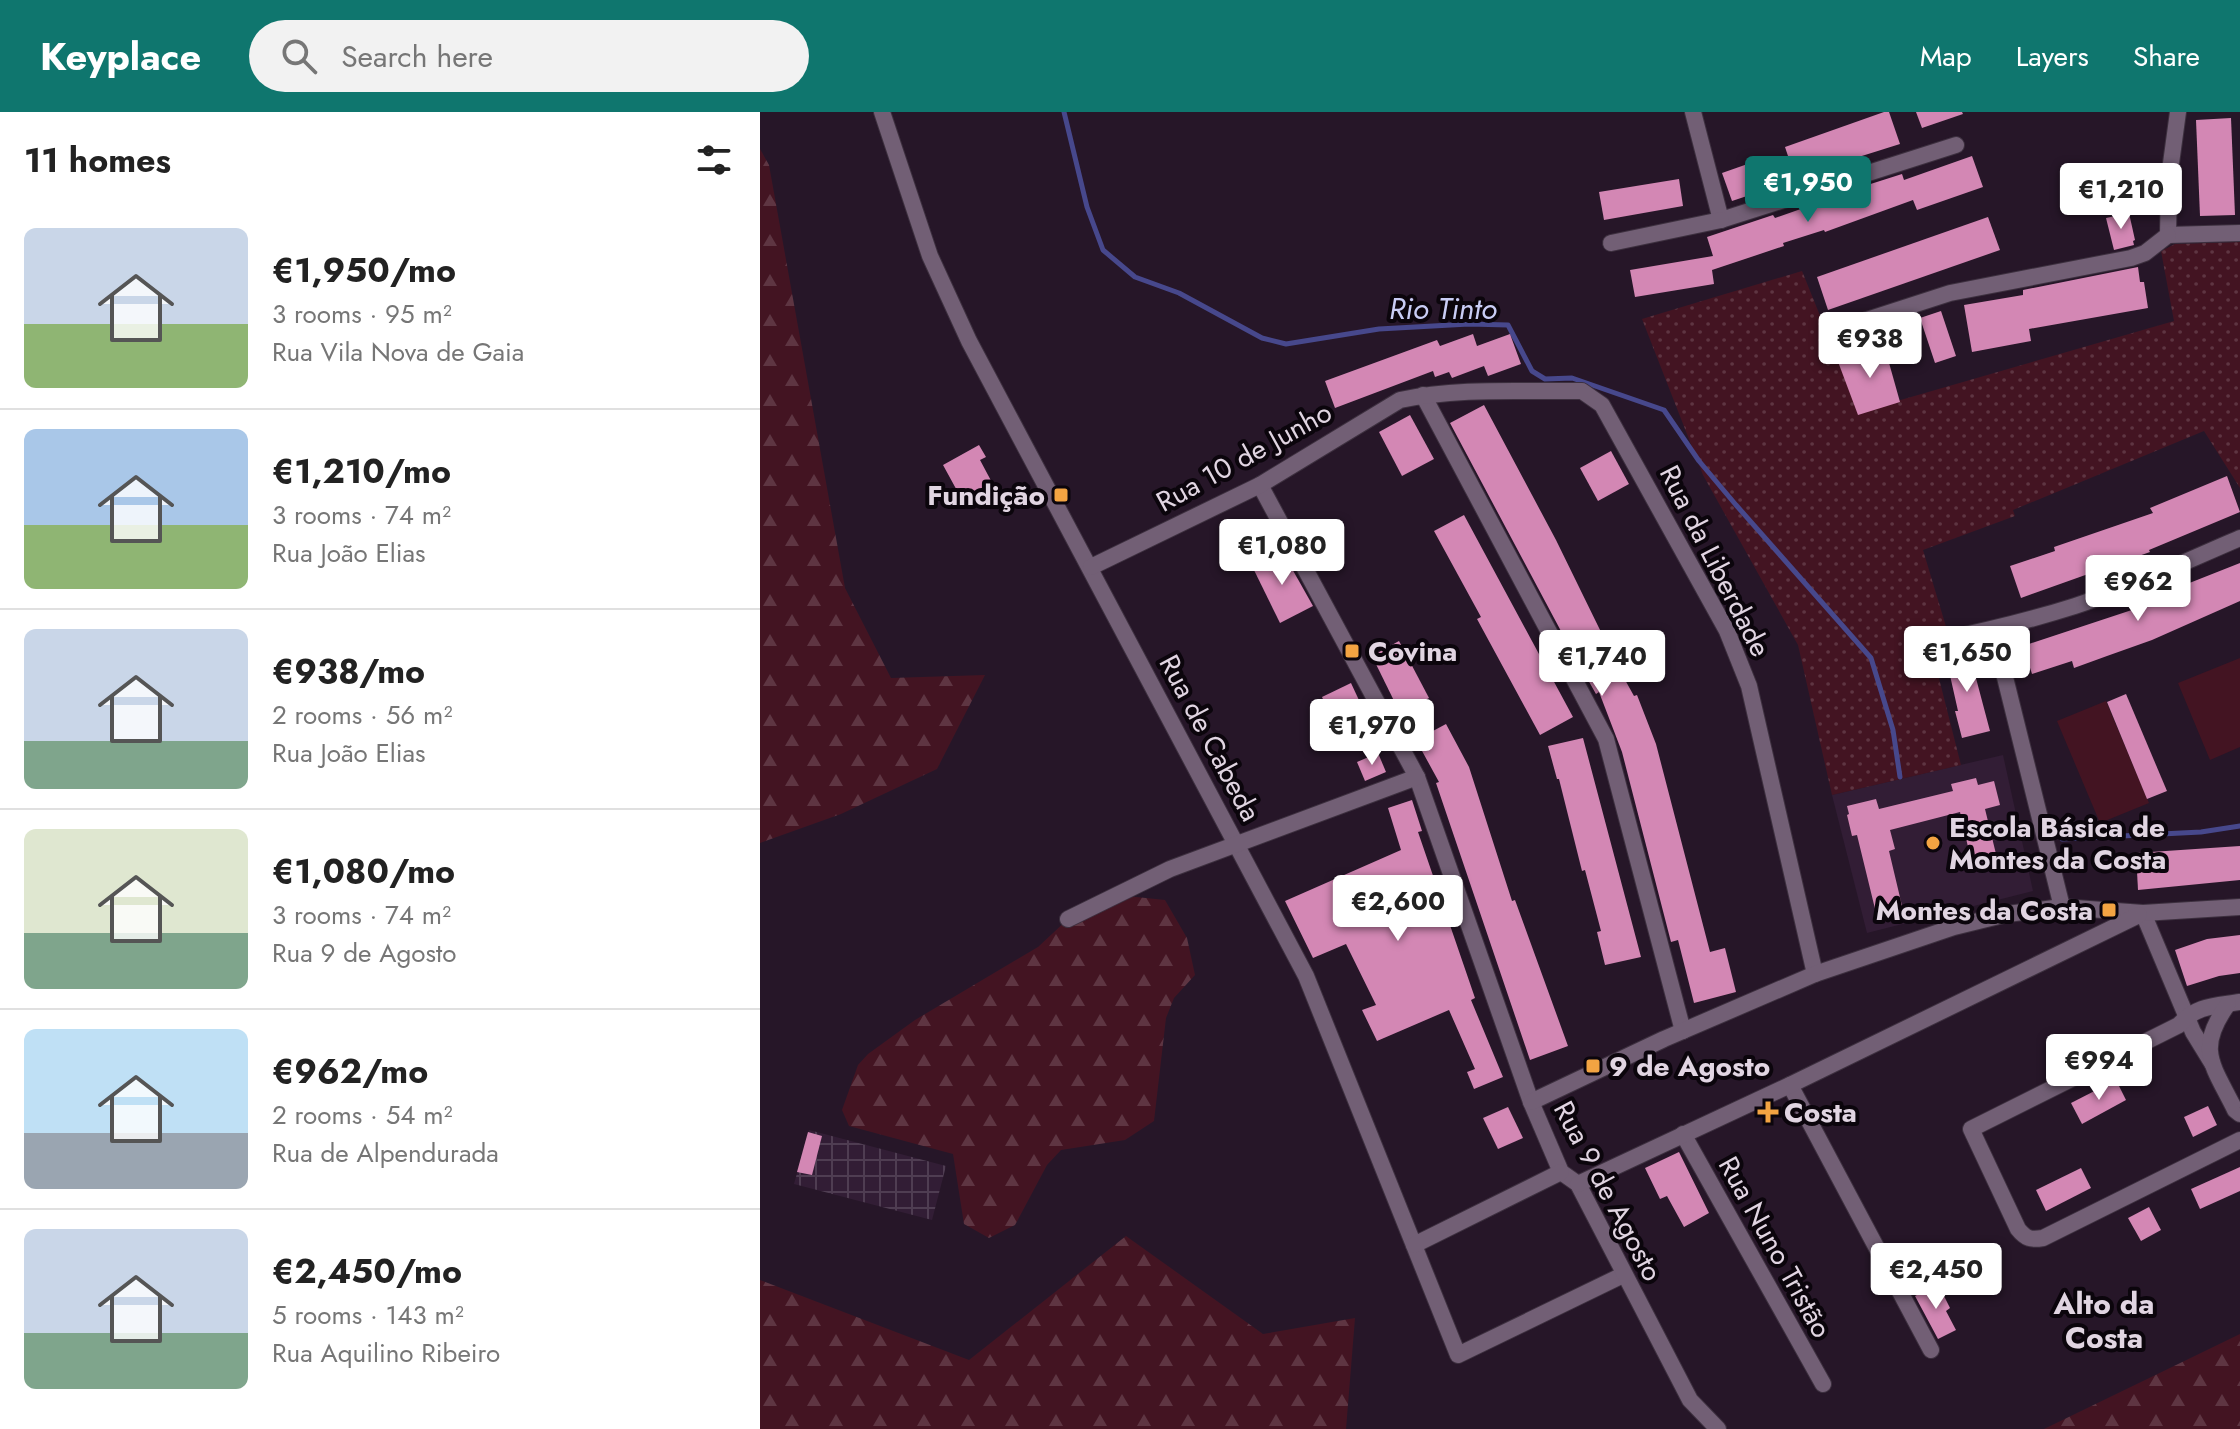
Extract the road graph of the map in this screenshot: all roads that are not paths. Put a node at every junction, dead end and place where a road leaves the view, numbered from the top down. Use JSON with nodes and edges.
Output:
{"nodes":[{"id":1,"x":882,"y":112,"type":"edge"},
{"id":2,"x":1693,"y":112,"type":"edge"},
{"id":3,"x":2178,"y":112,"type":"edge"},
{"id":4,"x":1956,"y":145,"type":"dead end"},
{"id":5,"x":1721,"y":220,"type":"junction"},
{"id":6,"x":2240,"y":233,"type":"edge"},
{"id":7,"x":2168,"y":235,"type":"junction"},
{"id":8,"x":1611,"y":243,"type":"dead end"},
{"id":9,"x":1848,"y":326,"type":"dead end"},
{"id":10,"x":1423,"y":395,"type":"junction"},
{"id":11,"x":1260,"y":485,"type":"junction"},
{"id":12,"x":2240,"y":538,"type":"edge"},
{"id":13,"x":1091,"y":567,"type":"junction"},
{"id":14,"x":1993,"y":629,"type":"junction"},
{"id":15,"x":1932,"y":642,"type":"dead end"},
{"id":16,"x":1417,"y":777,"type":"junction"},
{"id":17,"x":1236,"y":843,"type":"junction"},
{"id":18,"x":2062,"y":907,"type":"junction"},
{"id":19,"x":2240,"y":907,"type":"edge"},
{"id":20,"x":2143,"y":913,"type":"junction"},
{"id":21,"x":1068,"y":919,"type":"dead end"},
{"id":22,"x":1815,"y":974,"type":"junction"},
{"id":23,"x":2234,"y":1003,"type":"edge"},
{"id":24,"x":2187,"y":1015,"type":"junction"},
{"id":25,"x":1683,"y":1031,"type":"junction"},
{"id":26,"x":2212,"y":1063,"type":"junction"},
{"id":27,"x":1790,"y":1085,"type":"junction"},
{"id":28,"x":1531,"y":1102,"type":"junction"},
{"id":29,"x":2238,"y":1112,"type":"edge"},
{"id":30,"x":1683,"y":1134,"type":"junction"},
{"id":31,"x":2235,"y":1142,"type":"edge"},
{"id":32,"x":1561,"y":1172,"type":"junction"},
{"id":33,"x":1578,"y":1184,"type":"junction"},
{"id":34,"x":1414,"y":1245,"type":"junction"},
{"id":35,"x":1623,"y":1275,"type":"junction"},
{"id":36,"x":1931,"y":1350,"type":"dead end"},
{"id":37,"x":1823,"y":1384,"type":"dead end"},
{"id":38,"x":1718,"y":1429,"type":"edge"}],
"edges":[{"from":1,"to":13,"type":"street","name":"Rua de Cabeda"},
{"from":2,"to":5,"type":"street"},
{"from":3,"to":7,"type":"street"},
{"from":4,"to":5,"type":"street"},
{"from":5,"to":8,"type":"street"},
{"from":6,"to":7,"type":"street"},
{"from":7,"to":9,"type":"street"},
{"from":10,"to":11,"type":"street","name":"Rua 10 de Junho"},
{"from":10,"to":22,"type":"street","name":"Rua da Liberdade"},
{"from":10,"to":25,"type":"street"},
{"from":11,"to":13,"type":"street","name":"Rua 10 de Junho"},
{"from":11,"to":16,"type":"street","name":"Rua 9 de Agosto"},
{"from":12,"to":14,"type":"street"},
{"from":13,"to":17,"type":"street","name":"Rua de Cabeda"},
{"from":14,"to":15,"type":"street"},
{"from":14,"to":18,"type":"street"},
{"from":16,"to":17,"type":"street"},
{"from":16,"to":28,"type":"street","name":"Rua 9 de Agosto"},
{"from":17,"to":21,"type":"street"},
{"from":17,"to":34,"type":"street","name":"Rua de Cabeda"},
{"from":18,"to":20,"type":"street"},
{"from":18,"to":22,"type":"street"},
{"from":19,"to":20,"type":"street"},
{"from":20,"to":24,"type":"street"},
{"from":20,"to":27,"type":"street"},
{"from":22,"to":25,"type":"street"},
{"from":23,"to":24,"type":"street"},
{"from":23,"to":26,"type":"street"},
{"from":24,"to":26,"type":"street"},
{"from":24,"to":31,"type":"street"},
{"from":25,"to":28,"type":"street"},
{"from":26,"to":29,"type":"street"},
{"from":27,"to":30,"type":"street"},
{"from":27,"to":36,"type":"street"},
{"from":28,"to":32,"type":"street","name":"Rua 9 de Agosto"},
{"from":29,"to":31,"type":"street"},
{"from":30,"to":33,"type":"street"},
{"from":30,"to":37,"type":"street","name":"Rua Nuno Tristão"},
{"from":32,"to":33,"type":"street","name":"Rua 9 de Agosto"},
{"from":32,"to":34,"type":"street"},
{"from":33,"to":35,"type":"street","name":"Rua 9 de Agosto"},
{"from":34,"to":35,"type":"street","name":"Rua de Cabeda"},
{"from":35,"to":38,"type":"street","name":"Rua 9 de Agosto"}]}
